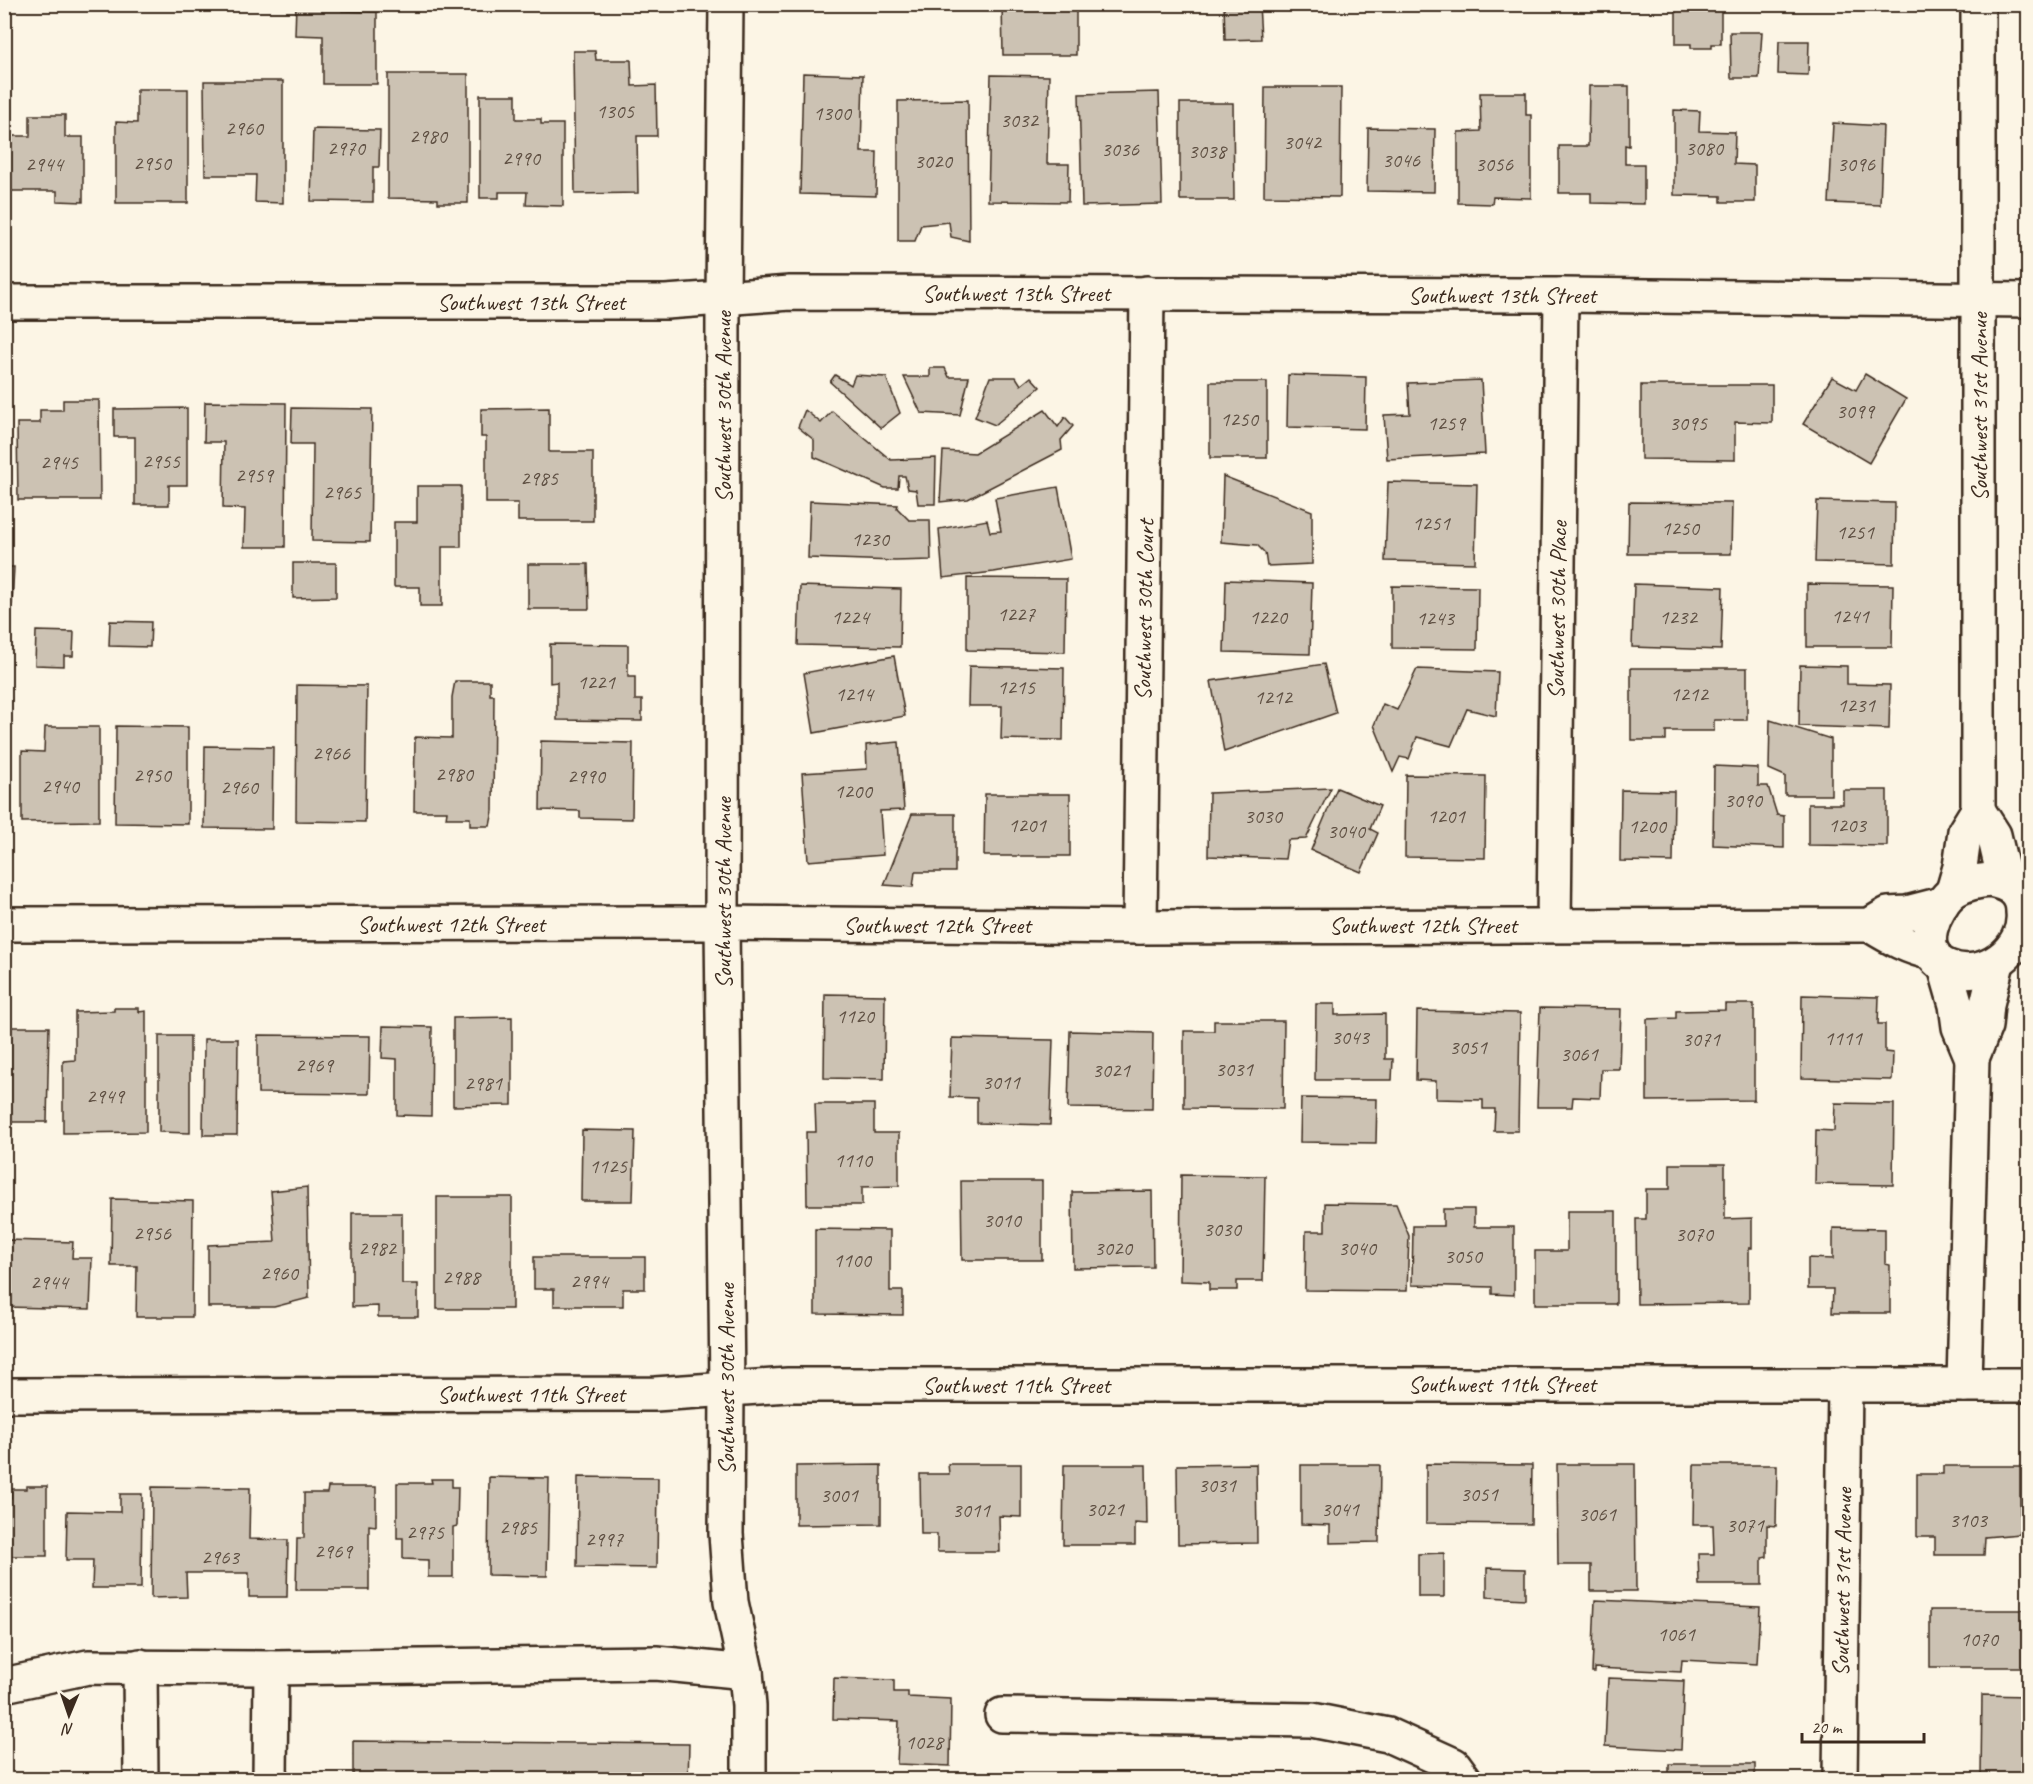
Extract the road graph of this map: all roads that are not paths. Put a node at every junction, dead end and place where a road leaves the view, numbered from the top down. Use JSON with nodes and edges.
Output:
{"nodes":[{"id":1,"x":726,"y":4,"type":"edge"},
{"id":2,"x":1978,"y":4,"type":"edge"},
{"id":3,"x":1147,"y":293,"type":"junction"},
{"id":4,"x":1561,"y":295,"type":"junction"},
{"id":5,"x":723,"y":298,"type":"junction"},
{"id":6,"x":1979,"y":300,"type":"junction"},
{"id":7,"x":2028,"y":300,"type":"edge"},
{"id":8,"x":4,"y":302,"type":"edge"},
{"id":9,"x":1978,"y":810,"type":"junction"},
{"id":10,"x":2017,"y":890,"type":"edge"},
{"id":11,"x":1947,"y":897,"type":"junction"},
{"id":12,"x":722,"y":923,"type":"junction"},
{"id":13,"x":4,"y":924,"type":"edge"},
{"id":14,"x":1554,"y":925,"type":"junction"},
{"id":15,"x":1870,"y":925,"type":"junction"},
{"id":16,"x":1140,"y":927,"type":"junction"},
{"id":17,"x":2011,"y":953,"type":"edge"},
{"id":18,"x":1939,"y":960,"type":"junction"},
{"id":19,"x":1972,"y":1058,"type":"junction"},
{"id":20,"x":1845,"y":1384,"type":"junction"},
{"id":21,"x":1964,"y":1384,"type":"junction"},
{"id":22,"x":2028,"y":1385,"type":"edge"},
{"id":23,"x":727,"y":1390,"type":"junction"},
{"id":24,"x":4,"y":1395,"type":"edge"},
{"id":25,"x":140,"y":1666,"type":"junction"},
{"id":26,"x":271,"y":1668,"type":"junction"},
{"id":27,"x":746,"y":1672,"type":"junction"},
{"id":28,"x":4,"y":1685,"type":"edge"},
{"id":29,"x":1002,"y":1715,"type":"dead end"},
{"id":30,"x":141,"y":1779,"type":"edge"},
{"id":31,"x":270,"y":1779,"type":"edge"},
{"id":32,"x":749,"y":1779,"type":"edge"},
{"id":33,"x":1465,"y":1779,"type":"edge"},
{"id":34,"x":1840,"y":1779,"type":"edge"}],
"edges":[{"from":1,"to":5,"type":"street","name":"Southwest 30th Avenue"},
{"from":2,"to":6,"type":"street","name":"Southwest 31st Avenue"},
{"from":3,"to":4,"type":"street","name":"Southwest 13th Street"},
{"from":3,"to":5,"type":"street","name":"Southwest 13th Street"},
{"from":3,"to":16,"type":"street","name":"Southwest 30th Court"},
{"from":4,"to":6,"type":"street","name":"Southwest 13th Street"},
{"from":4,"to":14,"type":"street","name":"Southwest 30th Place"},
{"from":5,"to":8,"type":"street","name":"Southwest 13th Street"},
{"from":5,"to":12,"type":"street","name":"Southwest 30th Avenue"},
{"from":6,"to":7,"type":"street","name":"Southwest 13th Street"},
{"from":6,"to":9,"type":"street","name":"Southwest 31st Avenue"},
{"from":9,"to":10,"type":"street"},
{"from":9,"to":11,"type":"street","name":"Southwest 31st Avenue"},
{"from":10,"to":11,"type":"street"},
{"from":10,"to":17,"type":"street"},
{"from":11,"to":15,"type":"street","name":"Southwest 12th Street"},
{"from":11,"to":18,"type":"street"},
{"from":12,"to":13,"type":"street","name":"Southwest 12th Street"},
{"from":12,"to":16,"type":"street","name":"Southwest 12th Street"},
{"from":12,"to":23,"type":"street","name":"Southwest 30th Avenue"},
{"from":14,"to":15,"type":"street","name":"Southwest 12th Street"},
{"from":14,"to":16,"type":"street","name":"Southwest 12th Street"},
{"from":15,"to":18,"type":"street"},
{"from":17,"to":18,"type":"street"},
{"from":17,"to":19,"type":"street"},
{"from":18,"to":19,"type":"street"},
{"from":19,"to":21,"type":"street"},
{"from":20,"to":21,"type":"street","name":"Southwest 11th Street"},
{"from":20,"to":23,"type":"street","name":"Southwest 11th Street"},
{"from":20,"to":34,"type":"street","name":"Southwest 31st Avenue"},
{"from":21,"to":22,"type":"street","name":"Southwest 11th Street"},
{"from":23,"to":24,"type":"street","name":"Southwest 11th Street"},
{"from":23,"to":27,"type":"street","name":"Southwest 30th Avenue"},
{"from":25,"to":26,"type":"street"},
{"from":25,"to":28,"type":"street"},
{"from":25,"to":30,"type":"street"},
{"from":26,"to":27,"type":"street"},
{"from":26,"to":31,"type":"street"},
{"from":27,"to":32,"type":"street","name":"Southwest 30th Avenue"},
{"from":29,"to":33,"type":"street"}]}
